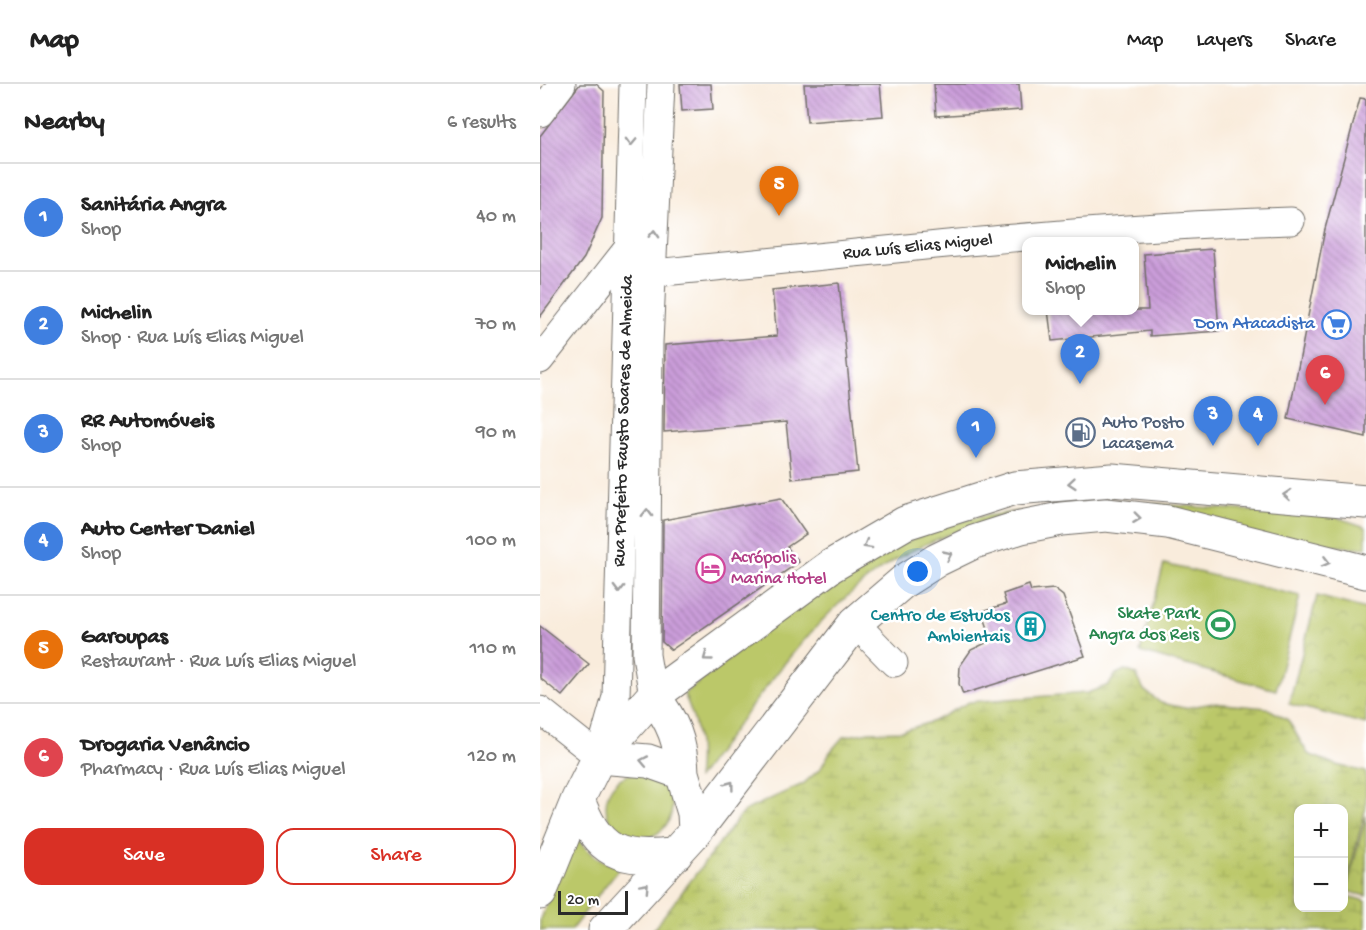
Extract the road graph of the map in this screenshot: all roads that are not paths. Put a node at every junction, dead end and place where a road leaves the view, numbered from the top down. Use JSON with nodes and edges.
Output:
{"nodes":[{"id":1,"x":562,"y":84,"type":"edge"},
{"id":2,"x":633,"y":84,"type":"edge"},
{"id":3,"x":661,"y":84,"type":"edge"},
{"id":4,"x":540,"y":113,"type":"edge"},
{"id":5,"x":1291,"y":221,"type":"dead end"},
{"id":6,"x":1039,"y":237,"type":"edge"},
{"id":7,"x":1022,"y":239,"type":"edge"},
{"id":8,"x":628,"y":248,"type":"junction"},
{"id":9,"x":653,"y":273,"type":"junction"},
{"id":10,"x":638,"y":344,"type":"junction"},
{"id":11,"x":540,"y":360,"type":"edge"},
{"id":12,"x":1366,"y":502,"type":"edge"},
{"id":13,"x":1366,"y":572,"type":"edge"},
{"id":14,"x":855,"y":623,"type":"junction"},
{"id":15,"x":894,"y":663,"type":"dead end"},
{"id":16,"x":653,"y":696,"type":"junction"},
{"id":17,"x":540,"y":710,"type":"edge"},
{"id":18,"x":599,"y":757,"type":"junction"},
{"id":19,"x":682,"y":773,"type":"junction"},
{"id":20,"x":578,"y":799,"type":"junction"},
{"id":21,"x":685,"y":843,"type":"junction"},
{"id":22,"x":540,"y":893,"type":"edge"},
{"id":23,"x":605,"y":930,"type":"edge"}],
"edges":[{"from":1,"to":4,"type":"street"},
{"from":2,"to":8,"type":"street","name":"Rua Prefeito Fausto Soares de Almeida","one_way":true},
{"from":9,"to":3,"type":"street","name":"Rua Prefeito Fausto Soares de Almeida","one_way":true},
{"from":5,"to":6,"type":"street","name":"Rua Luís Elias Miguel"},
{"from":7,"to":9,"type":"street","name":"Rua Luís Elias Miguel"},
{"from":8,"to":10,"type":"street","name":"Rua Prefeito Fausto Soares de Almeida"},
{"from":8,"to":11,"type":"street"},
{"from":9,"to":10,"type":"street","name":"Rua Prefeito Fausto Soares de Almeida"},
{"from":16,"to":10,"type":"street","name":"Rua Prefeito Fausto Soares de Almeida","one_way":true},
{"from":10,"to":18,"type":"street","name":"Rua Prefeito Fausto Soares de Almeida","one_way":true},
{"from":12,"to":16,"type":"main road","one_way":true},
{"from":14,"to":13,"type":"main road","one_way":true},
{"from":14,"to":15,"type":"street"},
{"from":21,"to":14,"type":"main road","one_way":true},
{"from":16,"to":18,"type":"main road"},
{"from":16,"to":19,"type":"main road"},
{"from":17,"to":18,"type":"street"},
{"from":19,"to":18,"type":"main road","one_way":true},
{"from":18,"to":20,"type":"main road"},
{"from":19,"to":21,"type":"main road"},
{"from":20,"to":21,"type":"main road"},
{"from":20,"to":22,"type":"main road"},
{"from":23,"to":21,"type":"main road","one_way":true}]}
